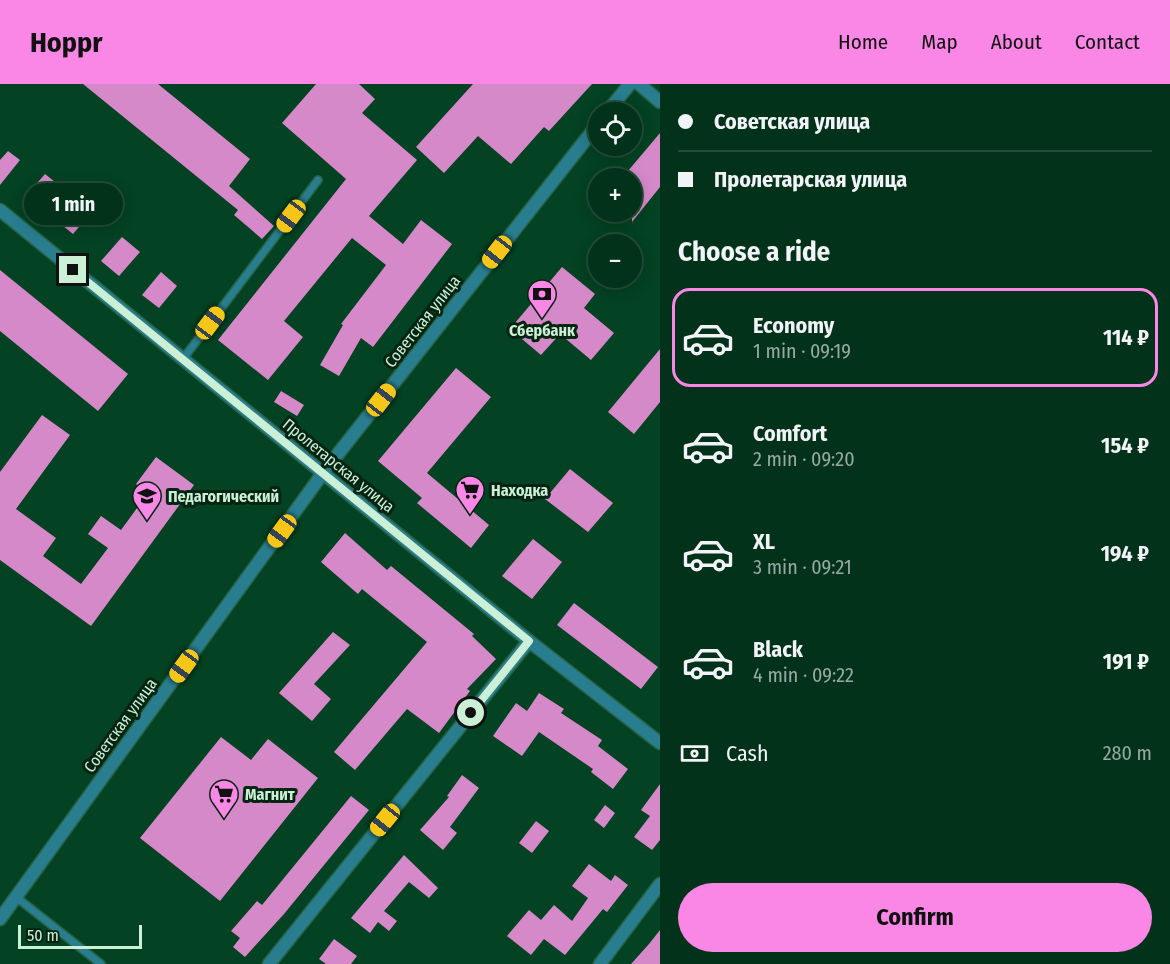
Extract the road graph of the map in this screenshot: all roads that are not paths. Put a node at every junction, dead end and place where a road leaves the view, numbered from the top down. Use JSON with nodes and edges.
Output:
{"nodes":[{"id":1,"x":630,"y":84,"type":"edge"},
{"id":2,"x":639,"y":84,"type":"edge"},
{"id":3,"x":615,"y":102,"type":"edge"},
{"id":4,"x":660,"y":102,"type":"edge"},
{"id":5,"x":588,"y":137,"type":"edge"},
{"id":6,"x":318,"y":180,"type":"dead end"},
{"id":7,"x":0,"y":210,"type":"edge"},
{"id":8,"x":183,"y":359,"type":"junction"},
{"id":9,"x":323,"y":473,"type":"junction"},
{"id":10,"x":529,"y":641,"type":"junction"},
{"id":11,"x":660,"y":743,"type":"edge"},
{"id":12,"x":660,"y":884,"type":"edge"},
{"id":13,"x":16,"y":897,"type":"junction"},
{"id":14,"x":0,"y":919,"type":"edge"},
{"id":15,"x":100,"y":964,"type":"edge"},
{"id":16,"x":269,"y":964,"type":"edge"},
{"id":17,"x":600,"y":964,"type":"edge"}],
"edges":[{"from":1,"to":3,"type":"street"},
{"from":2,"to":4,"type":"street"},
{"from":5,"to":9,"type":"street","name":"Советская улица"},
{"from":6,"to":8,"type":"lane"},
{"from":7,"to":8,"type":"street","name":"Пролетарская улица"},
{"from":8,"to":9,"type":"street","name":"Пролетарская улица"},
{"from":9,"to":10,"type":"street","name":"Пролетарская улица"},
{"from":9,"to":13,"type":"street","name":"Советская улица"},
{"from":10,"to":11,"type":"street","name":"Пролетарская улица"},
{"from":10,"to":16,"type":"street"},
{"from":12,"to":17,"type":"street"},
{"from":13,"to":14,"type":"street","name":"Советская улица"},
{"from":13,"to":15,"type":"lane"}]}
